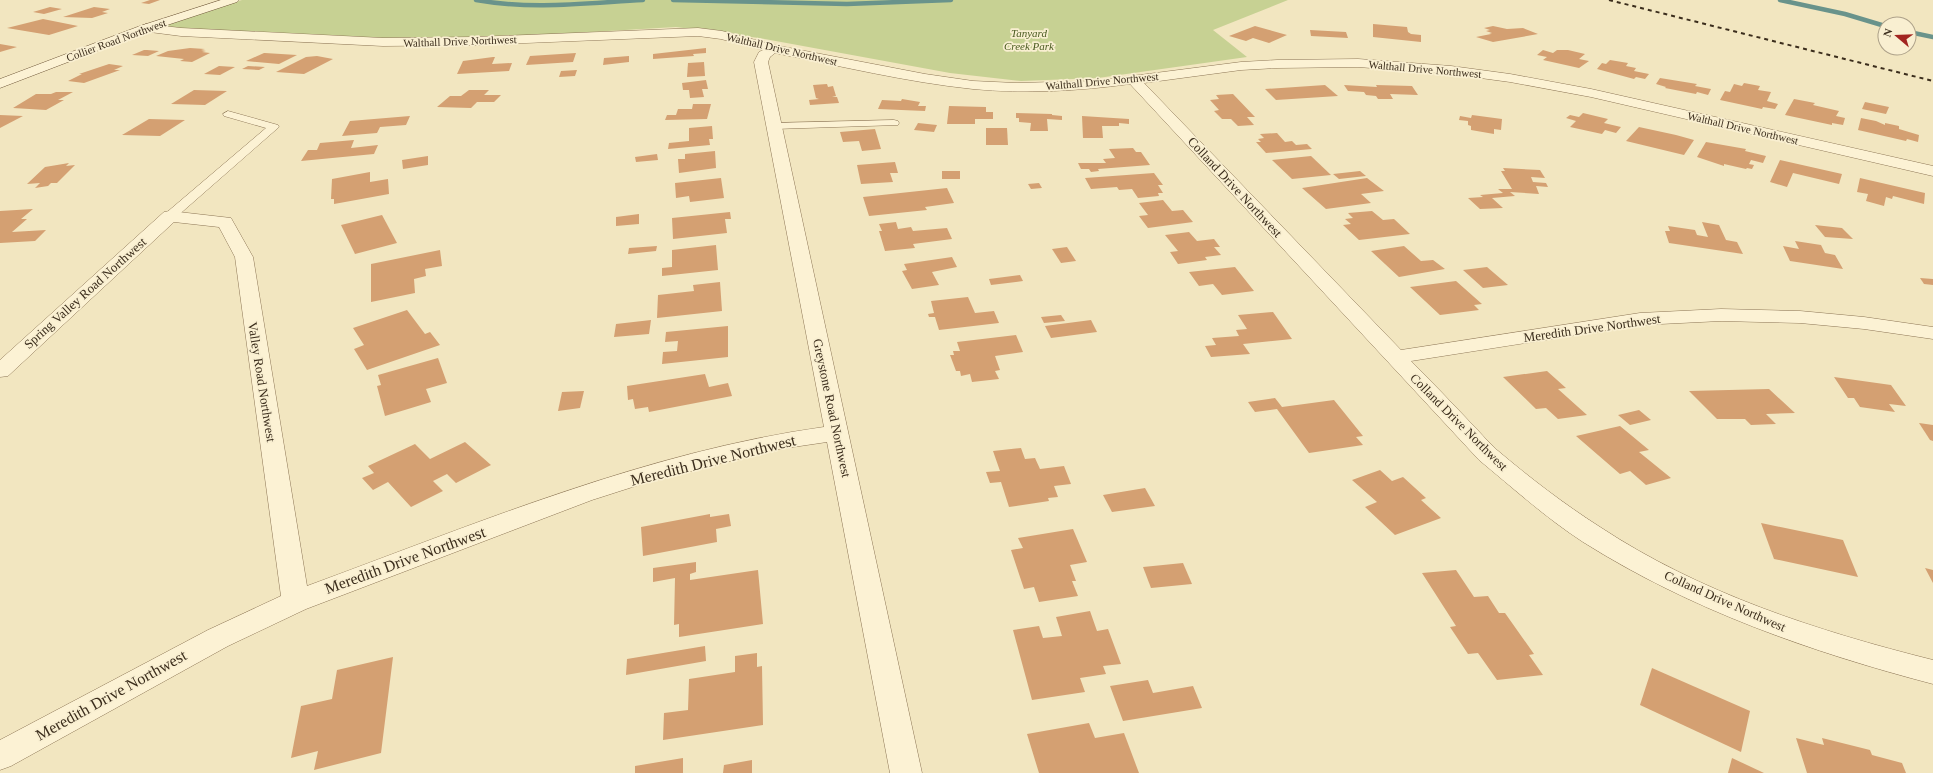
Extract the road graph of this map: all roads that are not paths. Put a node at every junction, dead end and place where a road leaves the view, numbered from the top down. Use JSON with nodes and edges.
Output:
{"nodes":[{"id":1,"x":233,"y":0,"type":"edge"},
{"id":2,"x":146,"y":28,"type":"junction"},
{"id":3,"x":773,"y":49,"type":"junction"},
{"id":4,"x":1134,"y":80,"type":"junction"},
{"id":5,"x":0,"y":84,"type":"edge"},
{"id":6,"x":228,"y":114,"type":"dead end"},
{"id":7,"x":894,"y":123,"type":"dead end"},
{"id":8,"x":774,"y":126,"type":"junction"},
{"id":9,"x":1933,"y":171,"type":"edge"},
{"id":10,"x":170,"y":216,"type":"junction"},
{"id":11,"x":1933,"y":333,"type":"edge"},
{"id":12,"x":1396,"y":357,"type":"junction"},
{"id":13,"x":0,"y":371,"type":"edge"},
{"id":14,"x":836,"y":433,"type":"junction"},
{"id":15,"x":296,"y":601,"type":"junction"},
{"id":16,"x":1933,"y":672,"type":"edge"},
{"id":17,"x":0,"y":756,"type":"edge"},
{"id":18,"x":906,"y":773,"type":"edge"}],
"edges":[{"from":1,"to":2,"type":"street","name":"Collier Road Northwest"},
{"from":2,"to":3,"type":"street","name":"Walthall Drive Northwest"},
{"from":2,"to":5,"type":"street","name":"Collier Road Northwest"},
{"from":3,"to":4,"type":"street","name":"Walthall Drive Northwest"},
{"from":3,"to":8,"type":"street","name":"Greystone Road Northwest"},
{"from":4,"to":9,"type":"street","name":"Walthall Drive Northwest"},
{"from":4,"to":12,"type":"street","name":"Colland Drive Northwest"},
{"from":6,"to":10,"type":"lane"},
{"from":7,"to":8,"type":"lane"},
{"from":8,"to":14,"type":"street","name":"Greystone Road Northwest"},
{"from":10,"to":13,"type":"street","name":"Spring Valley Road Northwest"},
{"from":10,"to":15,"type":"street","name":"Valley Road Northwest"},
{"from":11,"to":12,"type":"street","name":"Meredith Drive Northwest"},
{"from":12,"to":16,"type":"street","name":"Colland Drive Northwest"},
{"from":14,"to":15,"type":"street","name":"Meredith Drive Northwest"},
{"from":14,"to":18,"type":"street","name":"Greystone Road Northwest"},
{"from":15,"to":17,"type":"street","name":"Meredith Drive Northwest"}]}
